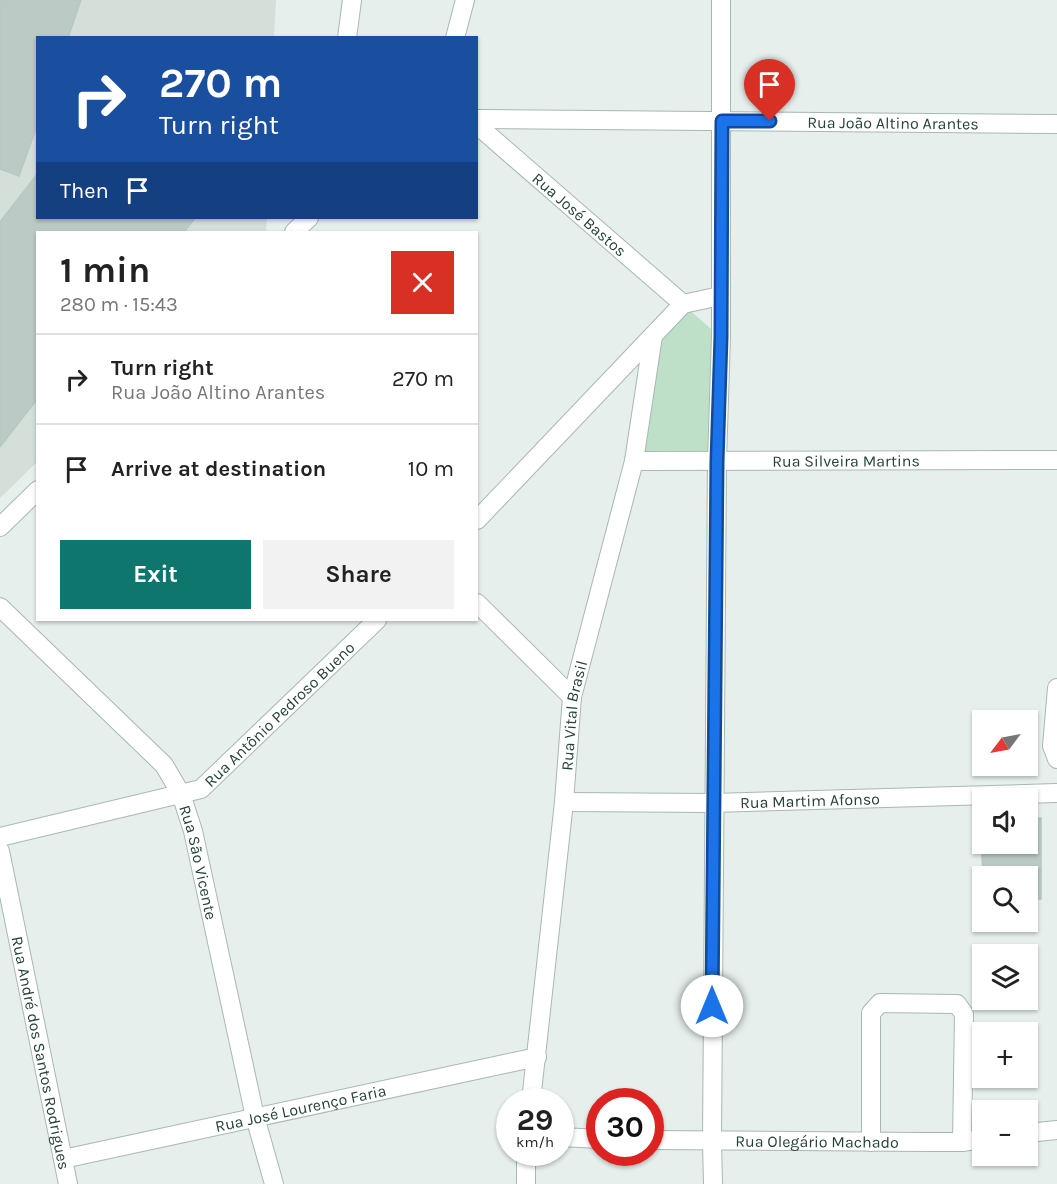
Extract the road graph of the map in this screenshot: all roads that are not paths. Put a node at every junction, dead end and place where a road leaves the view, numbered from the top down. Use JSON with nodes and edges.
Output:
{"nodes":[{"id":1,"x":352,"y":0,"type":"edge"},
{"id":2,"x":465,"y":0,"type":"edge"},
{"id":3,"x":721,"y":0,"type":"edge"},
{"id":4,"x":347,"y":36,"type":"edge"},
{"id":5,"x":456,"y":36,"type":"edge"},
{"id":6,"x":478,"y":119,"type":"edge"},
{"id":7,"x":722,"y":121,"type":"junction"},
{"id":8,"x":1057,"y":124,"type":"edge"},
{"id":9,"x":478,"y":126,"type":"edge"},
{"id":10,"x":308,"y":219,"type":"edge"},
{"id":11,"x":295,"y":231,"type":"edge"},
{"id":12,"x":720,"y":296,"type":"junction"},
{"id":13,"x":683,"y":304,"type":"junction"},
{"id":14,"x":653,"y":336,"type":"junction"},
{"id":15,"x":634,"y":460,"type":"junction"},
{"id":16,"x":1057,"y":460,"type":"edge"},
{"id":17,"x":717,"y":461,"type":"junction"},
{"id":18,"x":36,"y":492,"type":"edge"},
{"id":19,"x":478,"y":519,"type":"edge"},
{"id":20,"x":0,"y":527,"type":"edge"},
{"id":21,"x":478,"y":604,"type":"edge"},
{"id":22,"x":0,"y":607,"type":"edge"},
{"id":23,"x":376,"y":621,"type":"edge"},
{"id":24,"x":1057,"y":688,"type":"edge"},
{"id":25,"x":572,"y":697,"type":"junction"},
{"id":26,"x":1056,"y":750,"type":"edge"},
{"id":27,"x":1057,"y":793,"type":"edge"},
{"id":28,"x":182,"y":794,"type":"junction"},
{"id":29,"x":564,"y":802,"type":"junction"},
{"id":30,"x":713,"y":803,"type":"junction"},
{"id":31,"x":0,"y":837,"type":"edge"},
{"id":32,"x":0,"y":850,"type":"edge"},
{"id":33,"x":537,"y":1057,"type":"junction"},
{"id":34,"x":533,"y":1088,"type":"edge"},
{"id":35,"x":255,"y":1116,"type":"junction"},
{"id":36,"x":1057,"y":1130,"type":"edge"},
{"id":37,"x":1038,"y":1132,"type":"edge"},
{"id":38,"x":664,"y":1140,"type":"edge"},
{"id":39,"x":972,"y":1140,"type":"edge"},
{"id":40,"x":711,"y":1142,"type":"junction"},
{"id":41,"x":871,"y":1142,"type":"junction"},
{"id":42,"x":962,"y":1142,"type":"junction"},
{"id":43,"x":63,"y":1159,"type":"junction"},
{"id":44,"x":526,"y":1166,"type":"edge"},
{"id":45,"x":68,"y":1184,"type":"edge"},
{"id":46,"x":274,"y":1184,"type":"edge"},
{"id":47,"x":526,"y":1184,"type":"edge"},
{"id":48,"x":713,"y":1184,"type":"edge"}],
"edges":[{"from":1,"to":4,"type":"street"},
{"from":2,"to":5,"type":"street"},
{"from":3,"to":7,"type":"street"},
{"from":6,"to":7,"type":"street","name":"Rua João Altino Arantes"},
{"from":7,"to":8,"type":"street","name":"Rua João Altino Arantes"},
{"from":7,"to":12,"type":"street"},
{"from":9,"to":13,"type":"street","name":"Rua José Bastos"},
{"from":10,"to":11,"type":"street"},
{"from":12,"to":13,"type":"street"},
{"from":12,"to":17,"type":"street"},
{"from":13,"to":14,"type":"street"},
{"from":14,"to":15,"type":"street","name":"Rua Vital Brasil"},
{"from":14,"to":19,"type":"street"},
{"from":15,"to":17,"type":"street","name":"Rua Silveira Martins"},
{"from":15,"to":25,"type":"street","name":"Rua Vital Brasil"},
{"from":16,"to":17,"type":"street","name":"Rua Silveira Martins"},
{"from":17,"to":30,"type":"street"},
{"from":18,"to":20,"type":"street"},
{"from":21,"to":25,"type":"street"},
{"from":22,"to":28,"type":"street","name":"Rua São Vicente"},
{"from":23,"to":28,"type":"street","name":"Rua Antônio Pedroso Bueno"},
{"from":24,"to":26,"type":"street"},
{"from":25,"to":29,"type":"street","name":"Rua Vital Brasil"},
{"from":27,"to":30,"type":"street","name":"Rua Martim Afonso"},
{"from":28,"to":31,"type":"street","name":"Rua Antônio Pedroso Bueno"},
{"from":28,"to":35,"type":"street","name":"Rua São Vicente"},
{"from":29,"to":30,"type":"street","name":"Rua Martim Afonso"},
{"from":29,"to":33,"type":"street","name":"Rua Vital Brasil"},
{"from":30,"to":40,"type":"street"},
{"from":32,"to":43,"type":"street","name":"Rua André dos Santos Rodrigues"},
{"from":33,"to":34,"type":"street","name":"Rua Vital Brasil"},
{"from":33,"to":35,"type":"street","name":"Rua José Lourenço Faria"},
{"from":35,"to":43,"type":"street","name":"Rua José Lourenço Faria"},
{"from":35,"to":46,"type":"street","name":"Rua São Vicente"},
{"from":36,"to":37,"type":"street"},
{"from":38,"to":40,"type":"street","name":"Rua Olegário Machado"},
{"from":39,"to":42,"type":"street","name":"Rua Olegário Machado"},
{"from":40,"to":41,"type":"street","name":"Rua Olegário Machado"},
{"from":40,"to":48,"type":"street"},
{"from":41,"to":42,"type":"street","name":"Rua Olegário Machado"},
{"from":41,"to":42,"type":"street"},
{"from":43,"to":45,"type":"street","name":"Rua André dos Santos Rodrigues"},
{"from":44,"to":47,"type":"street"}]}
